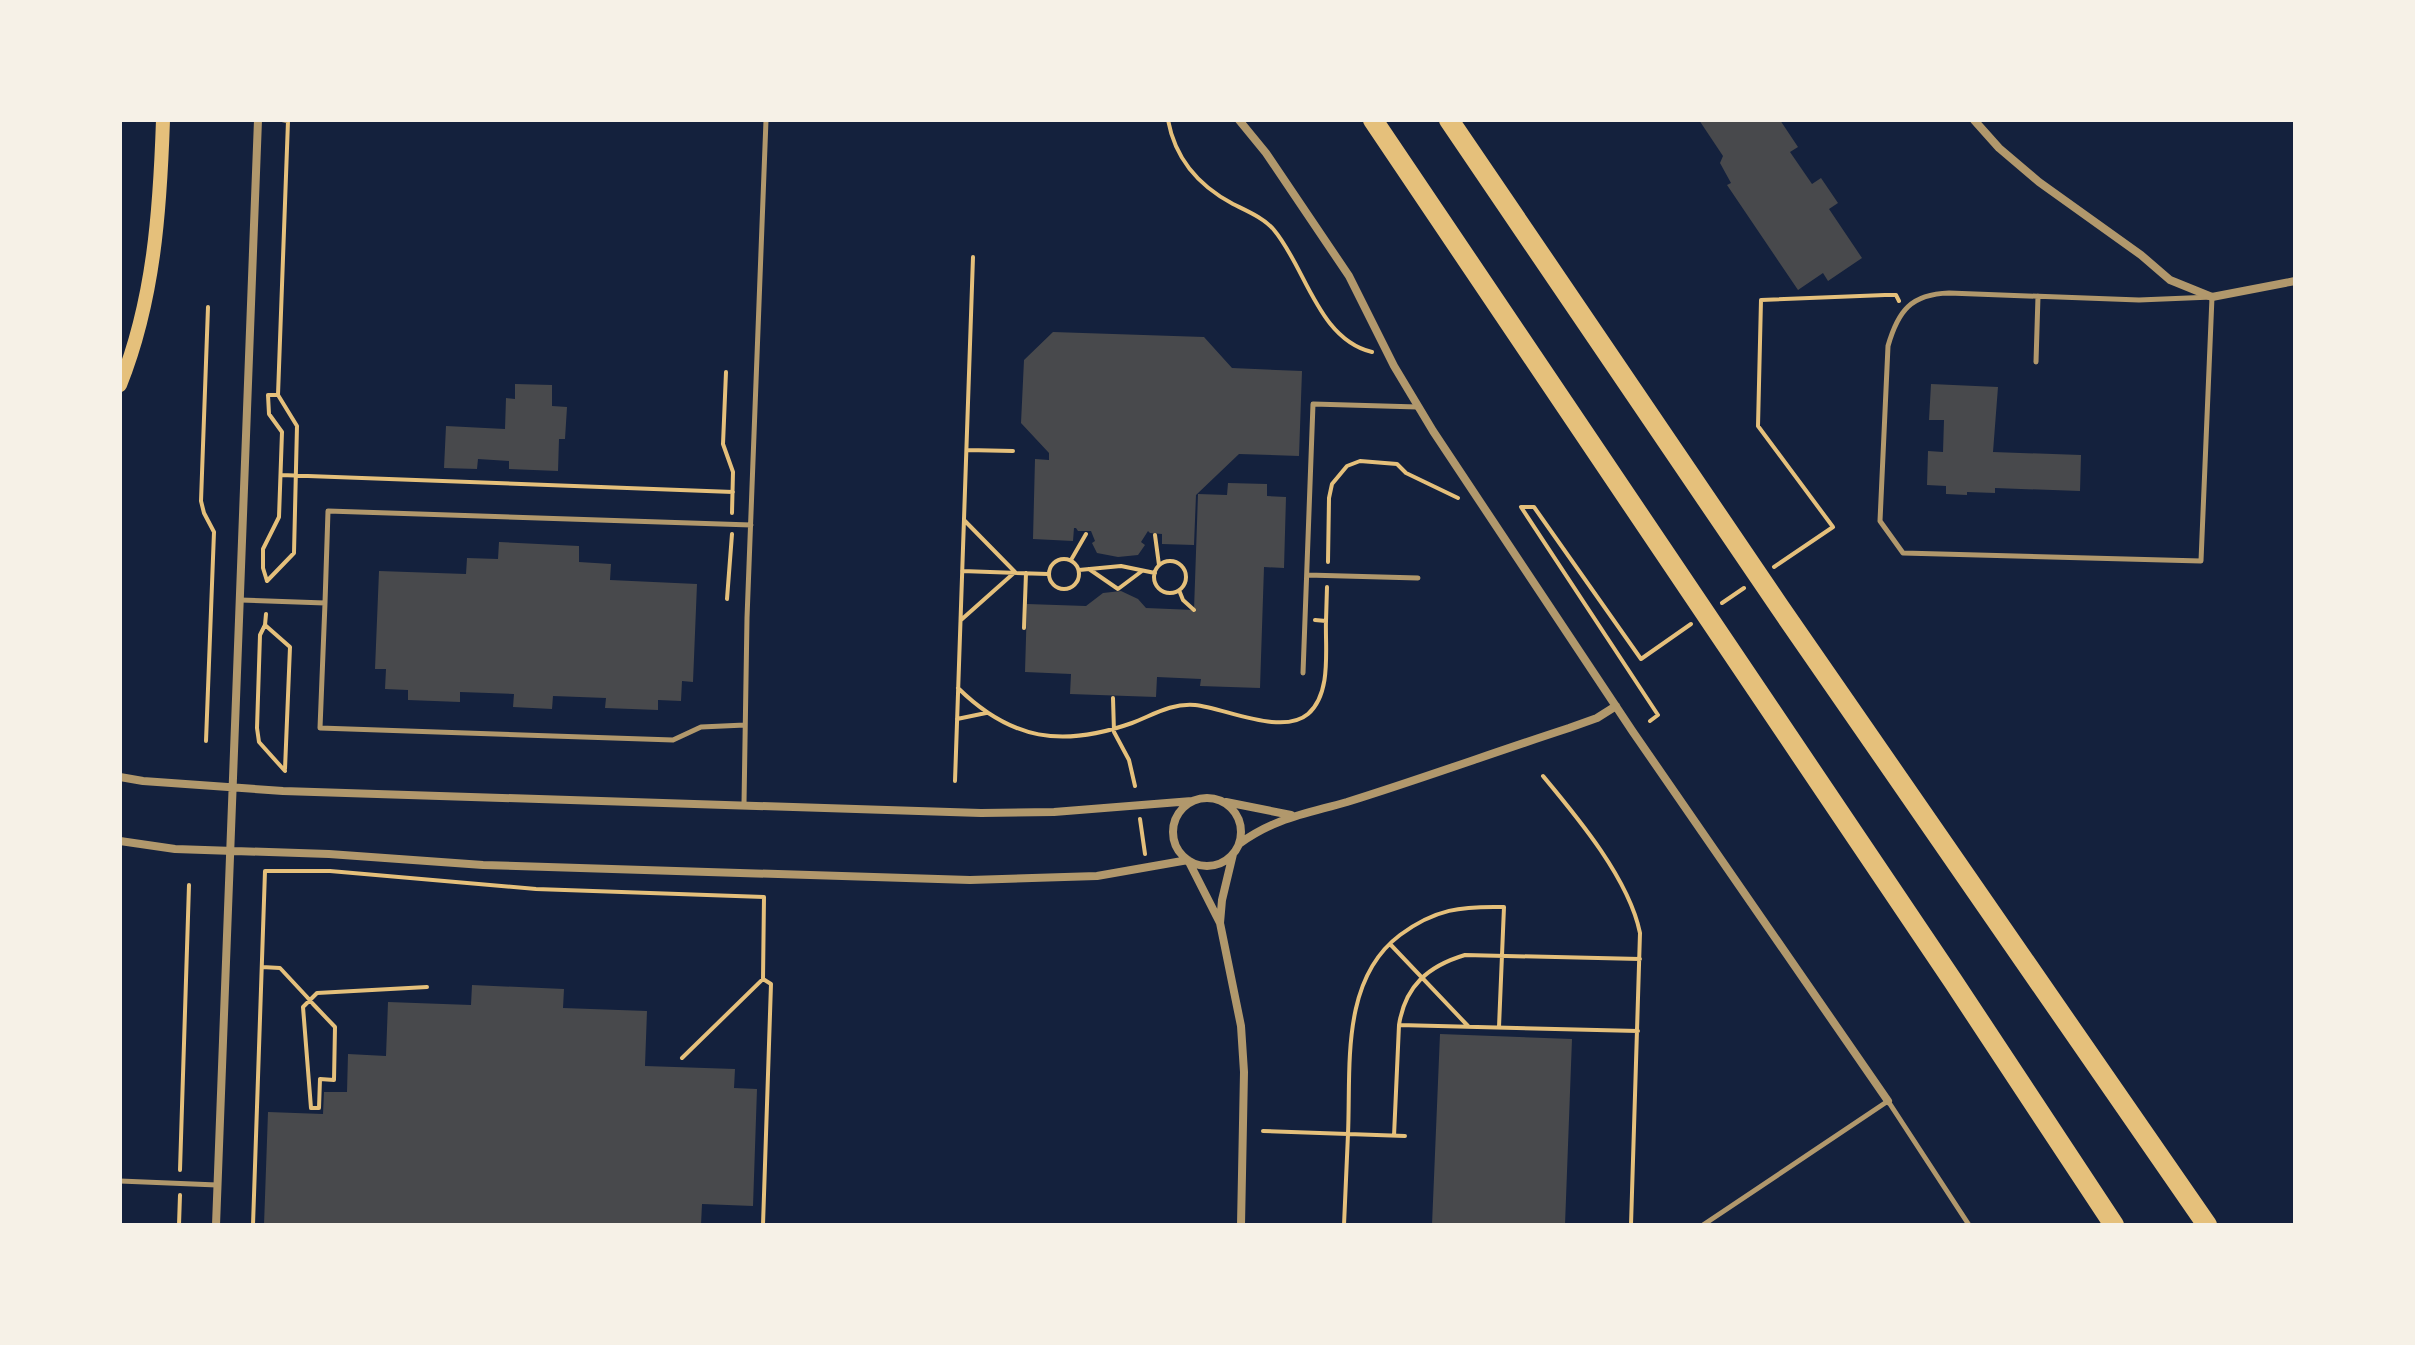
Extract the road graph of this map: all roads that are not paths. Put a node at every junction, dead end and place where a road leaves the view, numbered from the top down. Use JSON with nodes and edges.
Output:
{"nodes":[{"id":1,"x":163,"y":120,"type":"edge"},
{"id":2,"x":258,"y":120,"type":"edge"},
{"id":3,"x":766,"y":120,"type":"edge"},
{"id":4,"x":1239,"y":120,"type":"edge"},
{"id":5,"x":1373,"y":120,"type":"edge"},
{"id":6,"x":1449,"y":120,"type":"edge"},
{"id":7,"x":1974,"y":120,"type":"edge"},
{"id":8,"x":2295,"y":281,"type":"edge"},
{"id":9,"x":2038,"y":296,"type":"junction"},
{"id":10,"x":2212,"y":297,"type":"junction"},
{"id":11,"x":2036,"y":362,"type":"dead end"},
{"id":12,"x":120,"y":385,"type":"edge"},
{"id":13,"x":1419,"y":407,"type":"junction"},
{"id":14,"x":751,"y":525,"type":"junction"},
{"id":15,"x":1306,"y":575,"type":"junction"},
{"id":16,"x":1418,"y":578,"type":"dead end"},
{"id":17,"x":240,"y":600,"type":"junction"},
{"id":18,"x":325,"y":603,"type":"junction"},
{"id":19,"x":1303,"y":673,"type":"dead end"},
{"id":20,"x":1616,"y":706,"type":"junction"},
{"id":21,"x":745,"y":725,"type":"junction"},
{"id":22,"x":120,"y":777,"type":"edge"},
{"id":23,"x":232,"y":788,"type":"junction"},
{"id":24,"x":1192,"y":801,"type":"junction"},
{"id":25,"x":1222,"y":801,"type":"junction"},
{"id":26,"x":744,"y":804,"type":"junction"},
{"id":27,"x":1292,"y":815,"type":"junction"},
{"id":28,"x":120,"y":841,"type":"edge"},
{"id":29,"x":1239,"y":844,"type":"junction"},
{"id":30,"x":229,"y":852,"type":"junction"},
{"id":31,"x":1233,"y":854,"type":"junction"},
{"id":32,"x":1188,"y":860,"type":"junction"},
{"id":33,"x":1220,"y":923,"type":"junction"},
{"id":34,"x":1888,"y":1101,"type":"junction"},
{"id":35,"x":120,"y":1181,"type":"edge"},
{"id":36,"x":218,"y":1185,"type":"junction"},
{"id":37,"x":216,"y":1225,"type":"edge"},
{"id":38,"x":1241,"y":1225,"type":"edge"},
{"id":39,"x":1703,"y":1225,"type":"edge"},
{"id":40,"x":1969,"y":1225,"type":"edge"},
{"id":41,"x":2114,"y":1225,"type":"edge"},
{"id":42,"x":2207,"y":1225,"type":"edge"}],
"edges":[{"from":1,"to":12,"type":"main road"},
{"from":2,"to":17,"type":"street"},
{"from":3,"to":14,"type":"lane"},
{"from":4,"to":13,"type":"street"},
{"from":5,"to":41,"type":"highway"},
{"from":6,"to":42,"type":"highway"},
{"from":7,"to":10,"type":"street"},
{"from":8,"to":10,"type":"street"},
{"from":9,"to":10,"type":"lane"},
{"from":9,"to":10,"type":"lane"},
{"from":9,"to":11,"type":"lane"},
{"from":13,"to":15,"type":"lane"},
{"from":13,"to":20,"type":"street"},
{"from":14,"to":18,"type":"lane"},
{"from":14,"to":21,"type":"lane"},
{"from":15,"to":16,"type":"lane"},
{"from":15,"to":19,"type":"lane"},
{"from":17,"to":18,"type":"lane"},
{"from":17,"to":23,"type":"street"},
{"from":18,"to":21,"type":"lane"},
{"from":20,"to":27,"type":"street"},
{"from":20,"to":34,"type":"street"},
{"from":21,"to":26,"type":"lane"},
{"from":22,"to":23,"type":"street"},
{"from":23,"to":26,"type":"street"},
{"from":23,"to":30,"type":"street"},
{"from":24,"to":25,"type":"street"},
{"from":24,"to":26,"type":"street"},
{"from":24,"to":32,"type":"street"},
{"from":25,"to":27,"type":"street"},
{"from":25,"to":29,"type":"street"},
{"from":27,"to":29,"type":"street"},
{"from":28,"to":30,"type":"street"},
{"from":29,"to":31,"type":"street"},
{"from":30,"to":32,"type":"street"},
{"from":30,"to":36,"type":"street"},
{"from":31,"to":32,"type":"street"},
{"from":31,"to":33,"type":"street"},
{"from":32,"to":33,"type":"street"},
{"from":33,"to":38,"type":"street"},
{"from":34,"to":39,"type":"lane"},
{"from":34,"to":40,"type":"lane"},
{"from":35,"to":36,"type":"lane"},
{"from":36,"to":37,"type":"street"}]}
